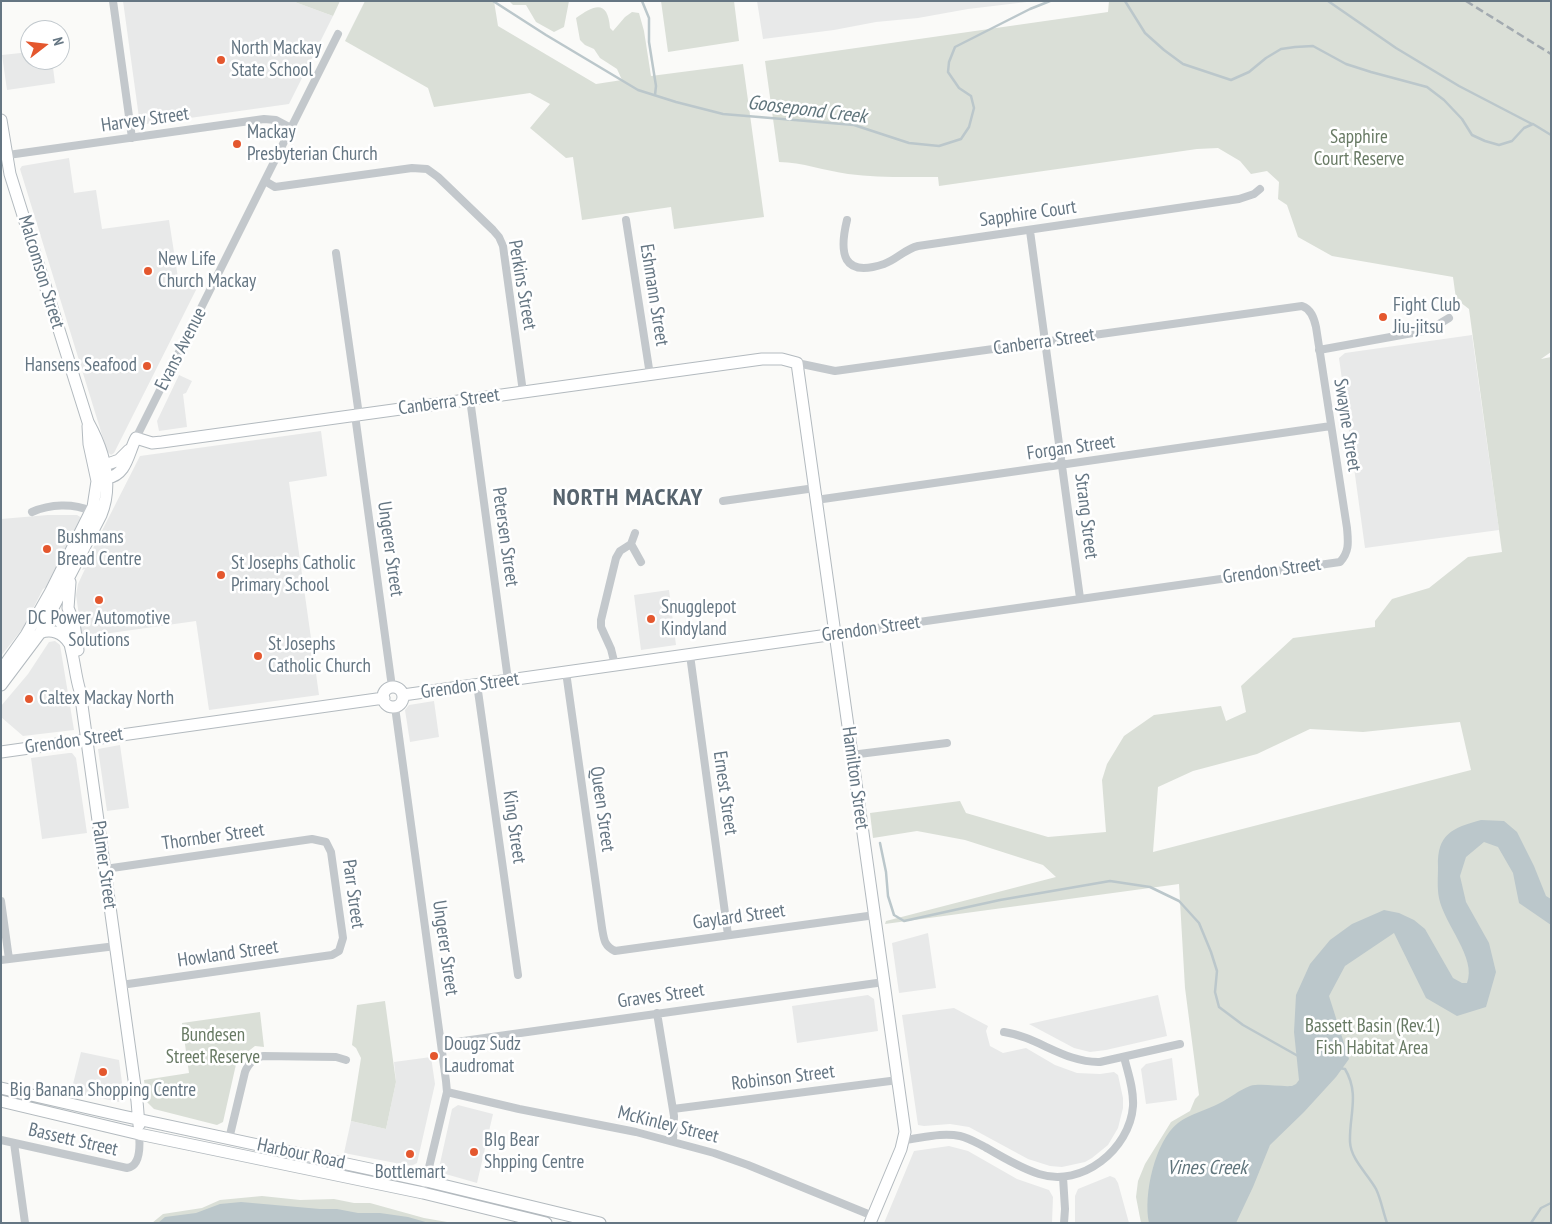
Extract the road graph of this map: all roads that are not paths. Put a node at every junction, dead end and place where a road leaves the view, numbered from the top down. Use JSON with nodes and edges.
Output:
{"nodes":[{"id":1,"x":113,"y":1,"type":"edge"},
{"id":2,"x":338,"y":34,"type":"dead end"},
{"id":3,"x":1,"y":120,"type":"edge"},
{"id":4,"x":291,"y":128,"type":"junction"},
{"id":5,"x":132,"y":138,"type":"junction"},
{"id":6,"x":4,"y":156,"type":"edge"},
{"id":7,"x":265,"y":181,"type":"junction"},
{"id":8,"x":1260,"y":189,"type":"dead end"},
{"id":9,"x":626,"y":220,"type":"dead end"},
{"id":10,"x":847,"y":220,"type":"dead end"},
{"id":11,"x":1030,"y":231,"type":"junction"},
{"id":12,"x":336,"y":253,"type":"dead end"},
{"id":13,"x":1292,"y":306,"type":"joint"},
{"id":14,"x":1448,"y":318,"type":"dead end"},
{"id":15,"x":1046,"y":342,"type":"junction"},
{"id":16,"x":1319,"y":350,"type":"junction"},
{"id":17,"x":797,"y":362,"type":"junction"},
{"id":18,"x":650,"y":374,"type":"junction"},
{"id":19,"x":523,"y":392,"type":"junction"},
{"id":20,"x":470,"y":399,"type":"junction"},
{"id":21,"x":357,"y":415,"type":"junction"},
{"id":22,"x":1331,"y":426,"type":"junction"},
{"id":23,"x":133,"y":443,"type":"junction"},
{"id":24,"x":1063,"y":465,"type":"junction"},
{"id":25,"x":102,"y":470,"type":"junction"},
{"id":26,"x":815,"y":488,"type":"junction"},
{"id":27,"x":99,"y":496,"type":"junction"},
{"id":28,"x":816,"y":500,"type":"junction"},
{"id":29,"x":723,"y":501,"type":"dead end"},
{"id":30,"x":65,"y":505,"type":"junction"},
{"id":31,"x":91,"y":511,"type":"junction"},
{"id":32,"x":32,"y":512,"type":"dead end"},
{"id":33,"x":635,"y":533,"type":"dead end"},
{"id":34,"x":631,"y":544,"type":"junction"},
{"id":35,"x":641,"y":562,"type":"dead end"},
{"id":36,"x":1340,"y":562,"type":"joint"},
{"id":37,"x":71,"y":573,"type":"junction"},
{"id":38,"x":1080,"y":598,"type":"junction"},
{"id":39,"x":48,"y":608,"type":"junction"},
{"id":40,"x":70,"y":615,"type":"junction"},
{"id":41,"x":40,"y":633,"type":"junction"},
{"id":42,"x":835,"y":634,"type":"junction"},
{"id":43,"x":70,"y":645,"type":"junction"},
{"id":44,"x":690,"y":655,"type":"junction"},
{"id":45,"x":615,"y":665,"type":"junction"},
{"id":46,"x":1,"y":670,"type":"edge"},
{"id":47,"x":566,"y":672,"type":"junction"},
{"id":48,"x":508,"y":680,"type":"junction"},
{"id":49,"x":477,"y":684,"type":"junction"},
{"id":50,"x":1,"y":685,"type":"edge"},
{"id":51,"x":392,"y":687,"type":"junction"},
{"id":52,"x":80,"y":691,"type":"junction"},
{"id":53,"x":403,"y":695,"type":"junction"},
{"id":54,"x":384,"y":698,"type":"junction"},
{"id":55,"x":395,"y":707,"type":"junction"},
{"id":56,"x":87,"y":739,"type":"junction"},
{"id":57,"x":948,"y":743,"type":"dead end"},
{"id":58,"x":1,"y":752,"type":"edge"},
{"id":59,"x":851,"y":755,"type":"junction"},
{"id":60,"x":326,"y":842,"type":"joint"},
{"id":61,"x":105,"y":869,"type":"junction"},
{"id":62,"x":1,"y":902,"type":"edge"},
{"id":63,"x":874,"y":915,"type":"junction"},
{"id":64,"x":728,"y":935,"type":"junction"},
{"id":65,"x":116,"y":946,"type":"junction"},
{"id":66,"x":609,"y":948,"type":"joint"},
{"id":67,"x":339,"y":951,"type":"joint"},
{"id":68,"x":5,"y":960,"type":"edge"},
{"id":69,"x":518,"y":975,"type":"dead end"},
{"id":70,"x":884,"y":982,"type":"junction"},
{"id":71,"x":121,"y":985,"type":"junction"},
{"id":72,"x":657,"y":1013,"type":"junction"},
{"id":73,"x":1004,"y":1032,"type":"dead end"},
{"id":74,"x":442,"y":1044,"type":"junction"},
{"id":75,"x":1180,"y":1044,"type":"dead end"},
{"id":76,"x":1124,"y":1057,"type":"junction"},
{"id":77,"x":346,"y":1060,"type":"dead end"},
{"id":78,"x":898,"y":1080,"type":"junction"},
{"id":79,"x":1,"y":1088,"type":"edge"},
{"id":80,"x":446,"y":1092,"type":"junction"},
{"id":81,"x":1,"y":1101,"type":"edge"},
{"id":82,"x":673,"y":1109,"type":"junction"},
{"id":83,"x":138,"y":1119,"type":"junction"},
{"id":84,"x":139,"y":1134,"type":"junction"},
{"id":85,"x":229,"y":1139,"type":"junction"},
{"id":86,"x":1,"y":1140,"type":"edge"},
{"id":87,"x":904,"y":1140,"type":"junction"},
{"id":88,"x":673,"y":1141,"type":"junction"},
{"id":89,"x":14,"y":1143,"type":"junction"},
{"id":90,"x":1063,"y":1177,"type":"junction"},
{"id":91,"x":426,"y":1181,"type":"junction"},
{"id":92,"x":423,"y":1193,"type":"junction"},
{"id":93,"x":871,"y":1219,"type":"edge"},
{"id":94,"x":25,"y":1223,"type":"edge"},
{"id":95,"x":546,"y":1223,"type":"edge"},
{"id":96,"x":600,"y":1223,"type":"edge"},
{"id":97,"x":1064,"y":1223,"type":"edge"}],
"edges":[{"from":1,"to":5,"type":"street"},
{"from":2,"to":4,"type":"street","name":"Evans Avenue"},
{"from":3,"to":6,"type":"street","name":"Malcomson Street"},
{"from":4,"to":5,"type":"street","name":"Harvey Street"},
{"from":4,"to":7,"type":"street","name":"Evans Avenue"},
{"from":5,"to":6,"type":"street","name":"Harvey Street"},
{"from":6,"to":25,"type":"street","name":"Malcomson Street"},
{"from":7,"to":19,"type":"street","name":"Perkins Street"},
{"from":7,"to":23,"type":"street","name":"Evans Avenue"},
{"from":8,"to":11,"type":"street","name":"Sapphire Court"},
{"from":9,"to":18,"type":"street","name":"Eshmann Street"},
{"from":10,"to":11,"type":"street","name":"Sapphire Court"},
{"from":11,"to":15,"type":"street","name":"Strang Street"},
{"from":12,"to":21,"type":"street","name":"Ungerer Street"},
{"from":13,"to":15,"type":"street","name":"Canberra Street"},
{"from":13,"to":16,"type":"street","name":"Swayne Street"},
{"from":14,"to":16,"type":"street"},
{"from":15,"to":17,"type":"street","name":"Canberra Street"},
{"from":15,"to":24,"type":"street","name":"Strang Street"},
{"from":16,"to":22,"type":"street","name":"Swayne Street"},
{"from":17,"to":18,"type":"street","name":"Canberra Street"},
{"from":17,"to":26,"type":"street","name":"Hamilton Street"},
{"from":18,"to":19,"type":"street","name":"Canberra Street"},
{"from":19,"to":20,"type":"street","name":"Canberra Street"},
{"from":20,"to":21,"type":"street","name":"Canberra Street"},
{"from":20,"to":48,"type":"street","name":"Petersen Street"},
{"from":21,"to":23,"type":"street","name":"Canberra Street"},
{"from":21,"to":51,"type":"street","name":"Ungerer Street"},
{"from":22,"to":24,"type":"street","name":"Forgan Street"},
{"from":22,"to":36,"type":"street","name":"Swayne Street"},
{"from":23,"to":25,"type":"street","name":"Evans Avenue"},
{"from":24,"to":28,"type":"street","name":"Forgan Street"},
{"from":24,"to":38,"type":"street","name":"Strang Street"},
{"from":25,"to":27,"type":"street"},
{"from":25,"to":27,"type":"street"},
{"from":26,"to":28,"type":"street","name":"Hamilton Street"},
{"from":26,"to":29,"type":"street"},
{"from":27,"to":30,"type":"street"},
{"from":27,"to":31,"type":"street"},
{"from":27,"to":37,"type":"street"},
{"from":28,"to":42,"type":"street","name":"Hamilton Street"},
{"from":30,"to":31,"type":"street"},
{"from":30,"to":32,"type":"street"},
{"from":31,"to":39,"type":"street"},
{"from":33,"to":34,"type":"street"},
{"from":34,"to":35,"type":"street"},
{"from":34,"to":45,"type":"street"},
{"from":36,"to":38,"type":"street","name":"Grendon Street"},
{"from":37,"to":39,"type":"street"},
{"from":37,"to":40,"type":"street"},
{"from":38,"to":42,"type":"street","name":"Grendon Street"},
{"from":39,"to":40,"type":"street"},
{"from":39,"to":41,"type":"street"},
{"from":39,"to":43,"type":"street","name":"Palmer Street"},
{"from":39,"to":46,"type":"street"},
{"from":40,"to":52,"type":"street"},
{"from":41,"to":43,"type":"street"},
{"from":41,"to":50,"type":"street"},
{"from":42,"to":44,"type":"street","name":"Grendon Street"},
{"from":42,"to":59,"type":"street","name":"Hamilton Street"},
{"from":43,"to":52,"type":"street","name":"Palmer Street"},
{"from":44,"to":45,"type":"street","name":"Grendon Street"},
{"from":44,"to":64,"type":"street","name":"Ernest Street"},
{"from":45,"to":47,"type":"street","name":"Grendon Street"},
{"from":47,"to":48,"type":"street","name":"Grendon Street"},
{"from":47,"to":66,"type":"street","name":"Queen Street"},
{"from":48,"to":49,"type":"street","name":"Grendon Street"},
{"from":49,"to":53,"type":"street","name":"Grendon Street"},
{"from":49,"to":69,"type":"street","name":"King Street"},
{"from":51,"to":53,"type":"street"},
{"from":51,"to":54,"type":"street"},
{"from":52,"to":56,"type":"street","name":"Palmer Street"},
{"from":53,"to":55,"type":"street"},
{"from":54,"to":55,"type":"street"},
{"from":54,"to":56,"type":"street","name":"Grendon Street"},
{"from":55,"to":74,"type":"street","name":"Ungerer Street"},
{"from":56,"to":58,"type":"street","name":"Grendon Street"},
{"from":56,"to":61,"type":"street","name":"Palmer Street"},
{"from":57,"to":59,"type":"street"},
{"from":59,"to":63,"type":"street","name":"Hamilton Street"},
{"from":60,"to":61,"type":"street","name":"Thornber Street"},
{"from":60,"to":67,"type":"street","name":"Parr Street"},
{"from":61,"to":65,"type":"street","name":"Palmer Street"},
{"from":62,"to":68,"type":"street"},
{"from":63,"to":64,"type":"street","name":"Gaylard Street"},
{"from":63,"to":70,"type":"street","name":"Hamilton Street"},
{"from":64,"to":66,"type":"street","name":"Gaylard Street"},
{"from":65,"to":68,"type":"street"},
{"from":65,"to":71,"type":"street","name":"Palmer Street"},
{"from":67,"to":71,"type":"street","name":"Howland Street"},
{"from":70,"to":72,"type":"street","name":"Graves Street"},
{"from":70,"to":78,"type":"street","name":"Hamilton Street"},
{"from":71,"to":83,"type":"street","name":"Palmer Street"},
{"from":72,"to":74,"type":"street","name":"Graves Street"},
{"from":72,"to":82,"type":"street"},
{"from":73,"to":76,"type":"street"},
{"from":74,"to":80,"type":"street","name":"Ungerer Street"},
{"from":75,"to":76,"type":"street"},
{"from":76,"to":90,"type":"street"},
{"from":77,"to":85,"type":"street"},
{"from":78,"to":82,"type":"street","name":"Robinson Street"},
{"from":78,"to":87,"type":"street","name":"Hamilton Street"},
{"from":79,"to":83,"type":"street","name":"Harbour Road"},
{"from":80,"to":88,"type":"street","name":"McKinley Street"},
{"from":80,"to":91,"type":"street","name":"Ungerer Street"},
{"from":81,"to":84,"type":"street","name":"Harbour Road"},
{"from":82,"to":88,"type":"street"},
{"from":83,"to":84,"type":"street","name":"Palmer Street"},
{"from":83,"to":85,"type":"street","name":"Harbour Road"},
{"from":84,"to":89,"type":"street","name":"Bassett Street"},
{"from":84,"to":92,"type":"street","name":"Harbour Road"},
{"from":85,"to":91,"type":"street","name":"Harbour Road"},
{"from":86,"to":89,"type":"street","name":"Bassett Street"},
{"from":87,"to":90,"type":"street"},
{"from":87,"to":93,"type":"street","name":"Hamilton Street"},
{"from":88,"to":93,"type":"street","name":"McKinley Street"},
{"from":89,"to":94,"type":"street"},
{"from":90,"to":97,"type":"street"},
{"from":91,"to":92,"type":"street","name":"Ungerer Street"},
{"from":91,"to":96,"type":"street","name":"Harbour Road"},
{"from":92,"to":95,"type":"street","name":"Harbour Road"}]}
